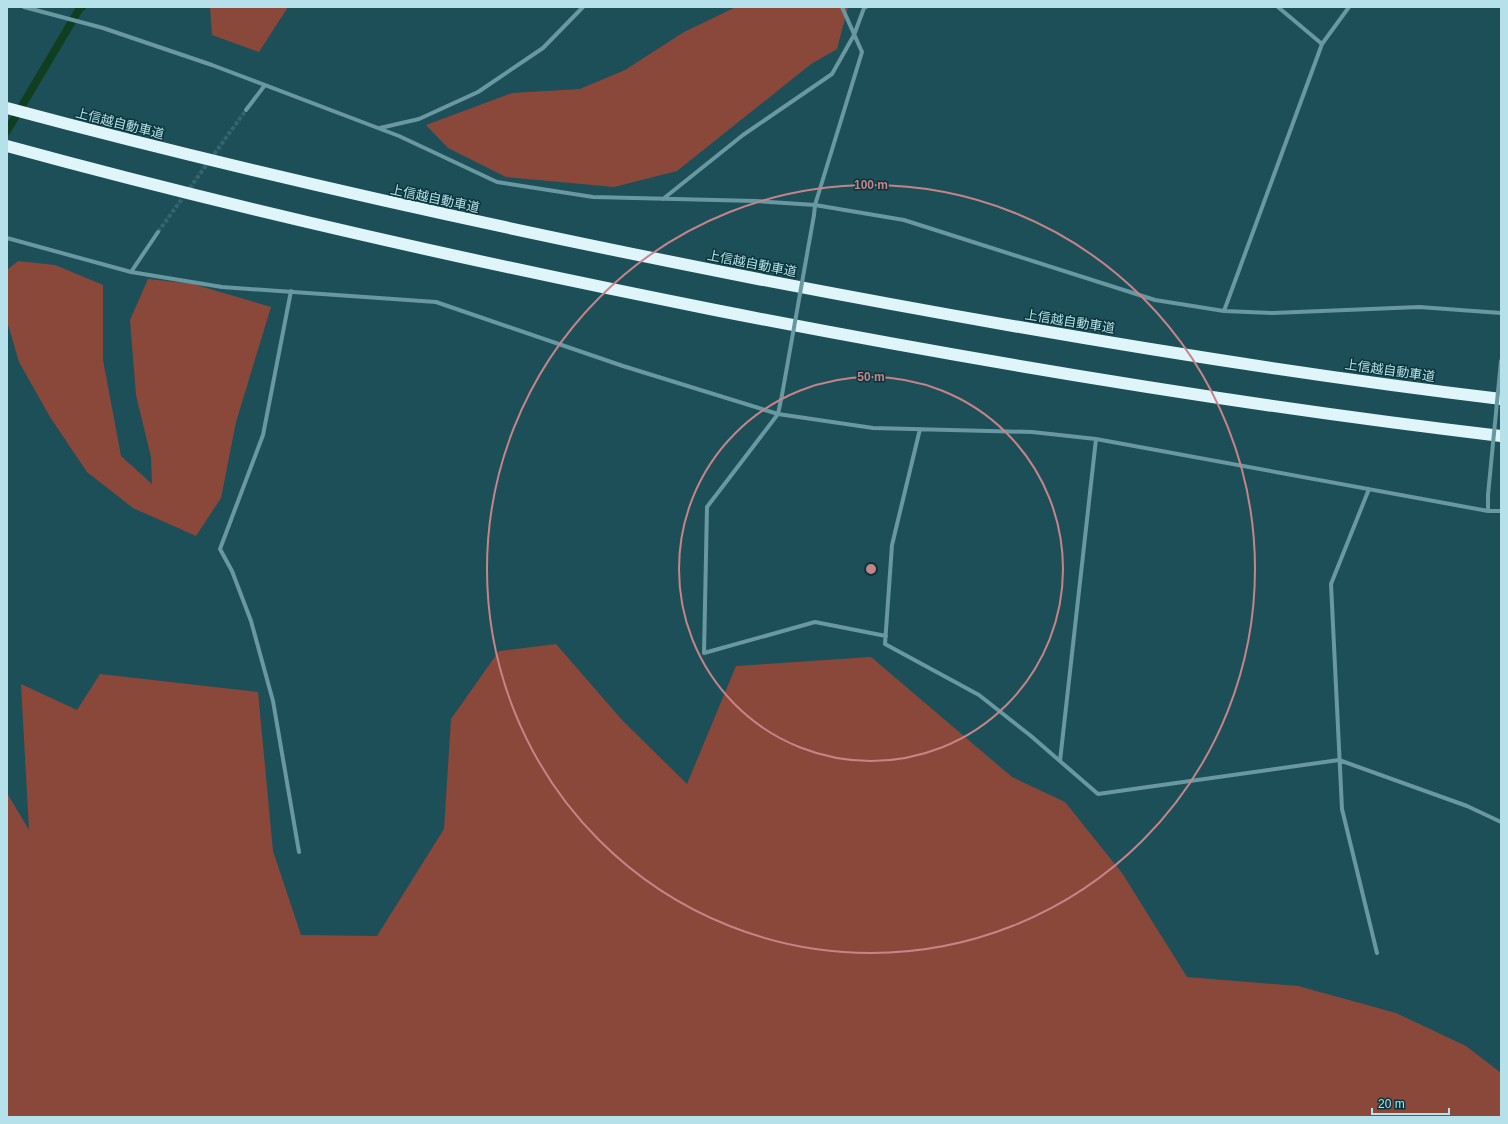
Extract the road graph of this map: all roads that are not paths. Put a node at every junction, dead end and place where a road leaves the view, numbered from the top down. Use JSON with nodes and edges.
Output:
{"nodes":[{"id":1,"x":24,"y":7,"type":"edge"},
{"id":2,"x":583,"y":7,"type":"edge"},
{"id":3,"x":842,"y":7,"type":"edge"},
{"id":4,"x":866,"y":7,"type":"edge"},
{"id":5,"x":1278,"y":7,"type":"edge"},
{"id":6,"x":1349,"y":7,"type":"edge"},
{"id":7,"x":854,"y":35,"type":"junction"},
{"id":8,"x":1322,"y":44,"type":"junction"},
{"id":9,"x":265,"y":85,"type":"junction"},
{"id":10,"x":7,"y":108,"type":"edge"},
{"id":11,"x":246,"y":110,"type":"tunnel mouth"},
{"id":12,"x":380,"y":128,"type":"junction"},
{"id":13,"x":7,"y":146,"type":"edge"},
{"id":14,"x":662,"y":199,"type":"junction"},
{"id":15,"x":815,"y":205,"type":"junction"},
{"id":16,"x":158,"y":232,"type":"tunnel mouth"},
{"id":17,"x":7,"y":238,"type":"edge"},
{"id":18,"x":131,"y":272,"type":"junction"},
{"id":19,"x":291,"y":291,"type":"junction"},
{"id":20,"x":1224,"y":311,"type":"junction"},
{"id":21,"x":1501,"y":313,"type":"edge"},
{"id":22,"x":1501,"y":361,"type":"edge"},
{"id":23,"x":1501,"y":399,"type":"edge"},
{"id":24,"x":778,"y":414,"type":"junction"},
{"id":25,"x":920,"y":429,"type":"junction"},
{"id":26,"x":1501,"y":436,"type":"edge"},
{"id":27,"x":1096,"y":439,"type":"junction"},
{"id":28,"x":1369,"y":489,"type":"junction"},
{"id":29,"x":1488,"y":511,"type":"junction"},
{"id":30,"x":1501,"y":511,"type":"edge"},
{"id":31,"x":886,"y":636,"type":"junction"},
{"id":32,"x":1339,"y":760,"type":"junction"},
{"id":33,"x":1060,"y":761,"type":"junction"},
{"id":34,"x":1501,"y":822,"type":"edge"},
{"id":35,"x":299,"y":852,"type":"dead end"},
{"id":36,"x":1377,"y":953,"type":"dead end"}],
"edges":[{"from":1,"to":9,"type":"street"},
{"from":2,"to":12,"type":"street"},
{"from":3,"to":7,"type":"street"},
{"from":4,"to":7,"type":"street"},
{"from":5,"to":8,"type":"street"},
{"from":6,"to":8,"type":"street"},
{"from":7,"to":14,"type":"street"},
{"from":7,"to":15,"type":"street"},
{"from":8,"to":20,"type":"street"},
{"from":9,"to":11,"type":"street"},
{"from":9,"to":12,"type":"street"},
{"from":10,"to":23,"type":"highway","name":"上信越自動車道"},
{"from":12,"to":14,"type":"street"},
{"from":13,"to":26,"type":"highway"},
{"from":14,"to":15,"type":"street"},
{"from":15,"to":20,"type":"street"},
{"from":15,"to":24,"type":"street","bridge":true},
{"from":16,"to":18,"type":"street"},
{"from":17,"to":18,"type":"street"},
{"from":18,"to":19,"type":"street"},
{"from":19,"to":24,"type":"street"},
{"from":19,"to":35,"type":"street"},
{"from":20,"to":21,"type":"street"},
{"from":22,"to":29,"type":"street","bridge":true},
{"from":24,"to":25,"type":"street"},
{"from":24,"to":31,"type":"street"},
{"from":25,"to":27,"type":"street"},
{"from":25,"to":31,"type":"street"},
{"from":27,"to":28,"type":"street"},
{"from":27,"to":33,"type":"street"},
{"from":28,"to":29,"type":"street"},
{"from":28,"to":32,"type":"street"},
{"from":29,"to":30,"type":"street"},
{"from":31,"to":33,"type":"street"},
{"from":32,"to":33,"type":"street"},
{"from":32,"to":34,"type":"street"},
{"from":32,"to":36,"type":"street"}]}
